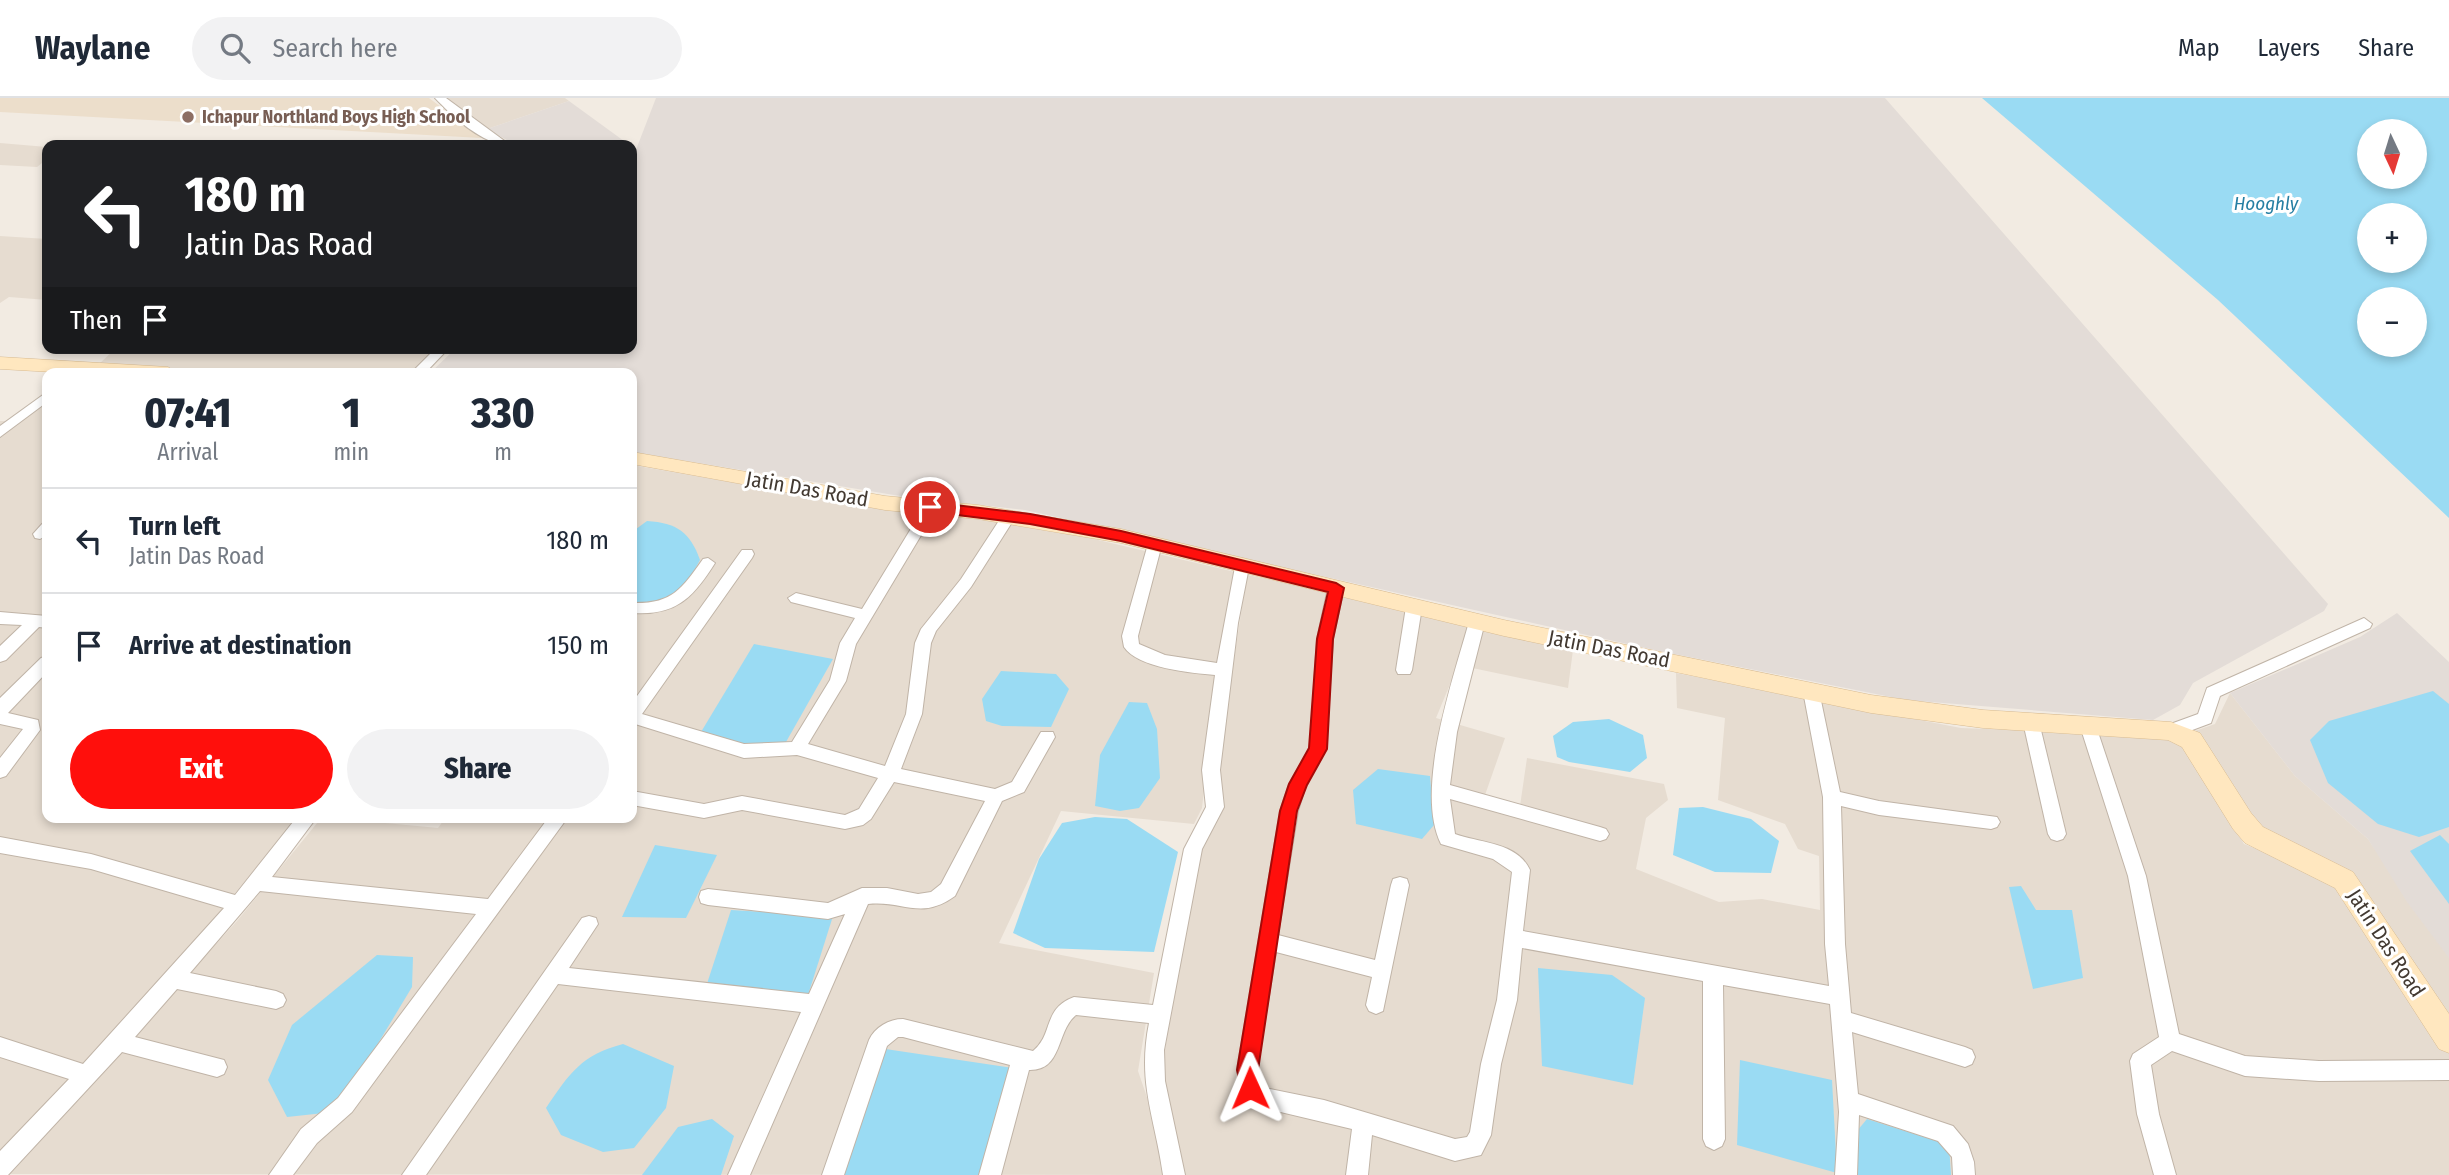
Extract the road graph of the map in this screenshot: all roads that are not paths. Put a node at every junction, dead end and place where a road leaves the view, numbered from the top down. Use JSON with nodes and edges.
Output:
{"nodes":[{"id":1,"x":440,"y":98,"type":"edge"},
{"id":2,"x":497,"y":140,"type":"edge"},
{"id":3,"x":437,"y":354,"type":"edge"},
{"id":4,"x":0,"y":363,"type":"edge"},
{"id":5,"x":50,"y":368,"type":"edge"},
{"id":6,"x":422,"y":368,"type":"edge"},
{"id":7,"x":42,"y":400,"type":"edge"},
{"id":8,"x":0,"y":433,"type":"edge"},
{"id":9,"x":637,"y":459,"type":"edge"},
{"id":10,"x":930,"y":507,"type":"junction"},
{"id":11,"x":1009,"y":516,"type":"junction"},
{"id":12,"x":1155,"y":544,"type":"junction"},
{"id":13,"x":747,"y":554,"type":"dead end"},
{"id":14,"x":708,"y":563,"type":"dead end"},
{"id":15,"x":1242,"y":567,"type":"junction"},
{"id":16,"x":1336,"y":588,"type":"junction"},
{"id":17,"x":796,"y":598,"type":"dead end"},
{"id":18,"x":1414,"y":607,"type":"junction"},
{"id":19,"x":637,"y":608,"type":"edge"},
{"id":20,"x":864,"y":615,"type":"junction"},
{"id":21,"x":0,"y":618,"type":"edge"},
{"id":22,"x":42,"y":621,"type":"edge"},
{"id":23,"x":1477,"y":622,"type":"junction"},
{"id":24,"x":2364,"y":624,"type":"dead end"},
{"id":25,"x":0,"y":656,"type":"edge"},
{"id":26,"x":42,"y":667,"type":"edge"},
{"id":27,"x":1224,"y":670,"type":"junction"},
{"id":28,"x":1404,"y":670,"type":"dead end"},
{"id":29,"x":1811,"y":691,"type":"junction"},
{"id":30,"x":637,"y":709,"type":"edge"},
{"id":31,"x":0,"y":713,"type":"edge"},
{"id":32,"x":637,"y":718,"type":"edge"},
{"id":33,"x":2031,"y":722,"type":"junction"},
{"id":34,"x":2088,"y":726,"type":"junction"},
{"id":35,"x":2171,"y":731,"type":"junction"},
{"id":36,"x":1047,"y":737,"type":"dead end"},
{"id":37,"x":797,"y":748,"type":"junction"},
{"id":38,"x":0,"y":771,"type":"edge"},
{"id":39,"x":890,"y":774,"type":"junction"},
{"id":40,"x":1441,"y":790,"type":"junction"},
{"id":41,"x":996,"y":796,"type":"junction"},
{"id":42,"x":1832,"y":797,"type":"junction"},
{"id":43,"x":637,"y":799,"type":"edge"},
{"id":44,"x":1991,"y":822,"type":"dead end"},
{"id":45,"x":303,"y":823,"type":"edge"},
{"id":46,"x":554,"y":823,"type":"edge"},
{"id":47,"x":1600,"y":834,"type":"dead end"},
{"id":48,"x":2057,"y":834,"type":"dead end"},
{"id":49,"x":0,"y":845,"type":"edge"},
{"id":50,"x":256,"y":883,"type":"junction"},
{"id":51,"x":1400,"y":885,"type":"dead end"},
{"id":52,"x":708,"y":897,"type":"dead end"},
{"id":53,"x":862,"y":897,"type":"junction"},
{"id":54,"x":239,"y":904,"type":"junction"},
{"id":55,"x":491,"y":908,"type":"junction"},
{"id":56,"x":589,"y":924,"type":"dead end"},
{"id":57,"x":1513,"y":937,"type":"junction"},
{"id":58,"x":1268,"y":941,"type":"junction"},
{"id":59,"x":1382,"y":971,"type":"junction"},
{"id":60,"x":1713,"y":973,"type":"junction"},
{"id":61,"x":554,"y":975,"type":"junction"},
{"id":62,"x":174,"y":979,"type":"junction"},
{"id":63,"x":1839,"y":997,"type":"junction"},
{"id":64,"x":276,"y":1000,"type":"dead end"},
{"id":65,"x":814,"y":1004,"type":"junction"},
{"id":66,"x":1376,"y":1005,"type":"dead end"},
{"id":67,"x":1161,"y":1015,"type":"junction"},
{"id":68,"x":1842,"y":1020,"type":"junction"},
{"id":69,"x":2449,"y":1039,"type":"edge"},
{"id":70,"x":2170,"y":1041,"type":"junction"},
{"id":71,"x":118,"y":1042,"type":"junction"},
{"id":72,"x":0,"y":1047,"type":"edge"},
{"id":73,"x":1965,"y":1057,"type":"dead end"},
{"id":74,"x":1022,"y":1058,"type":"junction"},
{"id":75,"x":217,"y":1067,"type":"dead end"},
{"id":76,"x":2449,"y":1070,"type":"edge"},
{"id":77,"x":87,"y":1075,"type":"junction"},
{"id":78,"x":1848,"y":1101,"type":"junction"},
{"id":79,"x":1363,"y":1121,"type":"junction"},
{"id":80,"x":1714,"y":1139,"type":"dead end"},
{"id":81,"x":0,"y":1167,"type":"edge"},
{"id":82,"x":280,"y":1175,"type":"edge"},
{"id":83,"x":413,"y":1175,"type":"edge"},
{"id":84,"x":739,"y":1175,"type":"edge"},
{"id":85,"x":833,"y":1175,"type":"edge"},
{"id":86,"x":990,"y":1175,"type":"edge"},
{"id":87,"x":1174,"y":1175,"type":"edge"},
{"id":88,"x":1357,"y":1175,"type":"edge"},
{"id":89,"x":1846,"y":1175,"type":"edge"},
{"id":90,"x":1964,"y":1175,"type":"edge"},
{"id":91,"x":2165,"y":1175,"type":"edge"}],
"edges":[{"from":1,"to":2,"type":"street"},
{"from":3,"to":6,"type":"street"},
{"from":4,"to":5,"type":"street"},
{"from":7,"to":8,"type":"street"},
{"from":9,"to":10,"type":"street","name":"Jatin Das Road"},
{"from":10,"to":11,"type":"street","name":"Jatin Das Road"},
{"from":10,"to":20,"type":"street"},
{"from":11,"to":12,"type":"street","name":"Jatin Das Road"},
{"from":11,"to":39,"type":"street"},
{"from":12,"to":15,"type":"street","name":"Jatin Das Road"},
{"from":12,"to":27,"type":"street"},
{"from":13,"to":30,"type":"street"},
{"from":14,"to":19,"type":"street"},
{"from":15,"to":16,"type":"street","name":"Jatin Das Road"},
{"from":15,"to":27,"type":"street"},
{"from":16,"to":18,"type":"street","name":"Jatin Das Road"},
{"from":16,"to":58,"type":"street"},
{"from":17,"to":20,"type":"street"},
{"from":18,"to":23,"type":"street","name":"Jatin Das Road"},
{"from":18,"to":28,"type":"street"},
{"from":20,"to":37,"type":"street"},
{"from":21,"to":22,"type":"street"},
{"from":22,"to":25,"type":"street"},
{"from":23,"to":29,"type":"street","name":"Jatin Das Road"},
{"from":23,"to":40,"type":"street"},
{"from":24,"to":35,"type":"street"},
{"from":26,"to":31,"type":"street"},
{"from":27,"to":67,"type":"street"},
{"from":29,"to":33,"type":"street","name":"Jatin Das Road"},
{"from":29,"to":42,"type":"street"},
{"from":31,"to":38,"type":"street"},
{"from":32,"to":37,"type":"street"},
{"from":33,"to":34,"type":"street","name":"Jatin Das Road"},
{"from":33,"to":48,"type":"street"},
{"from":34,"to":35,"type":"street","name":"Jatin Das Road"},
{"from":34,"to":70,"type":"street"},
{"from":35,"to":69,"type":"street","name":"Jatin Das Road"},
{"from":36,"to":41,"type":"street"},
{"from":37,"to":39,"type":"street"},
{"from":39,"to":41,"type":"street"},
{"from":39,"to":43,"type":"street"},
{"from":40,"to":47,"type":"street"},
{"from":40,"to":57,"type":"street"},
{"from":41,"to":53,"type":"street"},
{"from":42,"to":44,"type":"street"},
{"from":42,"to":63,"type":"street"},
{"from":45,"to":50,"type":"street"},
{"from":46,"to":55,"type":"street"},
{"from":49,"to":54,"type":"street"},
{"from":50,"to":54,"type":"street"},
{"from":50,"to":55,"type":"street"},
{"from":51,"to":59,"type":"street"},
{"from":52,"to":53,"type":"street"},
{"from":53,"to":65,"type":"street"},
{"from":54,"to":62,"type":"street"},
{"from":55,"to":82,"type":"street"},
{"from":56,"to":61,"type":"street"},
{"from":57,"to":60,"type":"street"},
{"from":57,"to":79,"type":"street"},
{"from":58,"to":59,"type":"street"},
{"from":58,"to":79,"type":"street"},
{"from":59,"to":66,"type":"street"},
{"from":60,"to":63,"type":"street"},
{"from":60,"to":80,"type":"street"},
{"from":61,"to":65,"type":"street"},
{"from":61,"to":83,"type":"street"},
{"from":62,"to":64,"type":"street"},
{"from":62,"to":71,"type":"street"},
{"from":63,"to":68,"type":"street"},
{"from":65,"to":84,"type":"street"},
{"from":67,"to":74,"type":"street"},
{"from":67,"to":87,"type":"street"},
{"from":68,"to":73,"type":"street"},
{"from":68,"to":78,"type":"street"},
{"from":70,"to":76,"type":"street"},
{"from":70,"to":91,"type":"street"},
{"from":71,"to":75,"type":"street"},
{"from":71,"to":77,"type":"street"},
{"from":72,"to":77,"type":"street"},
{"from":74,"to":85,"type":"street"},
{"from":74,"to":86,"type":"street"},
{"from":77,"to":81,"type":"street"},
{"from":78,"to":89,"type":"street"},
{"from":78,"to":90,"type":"street"},
{"from":79,"to":88,"type":"street"}]}
